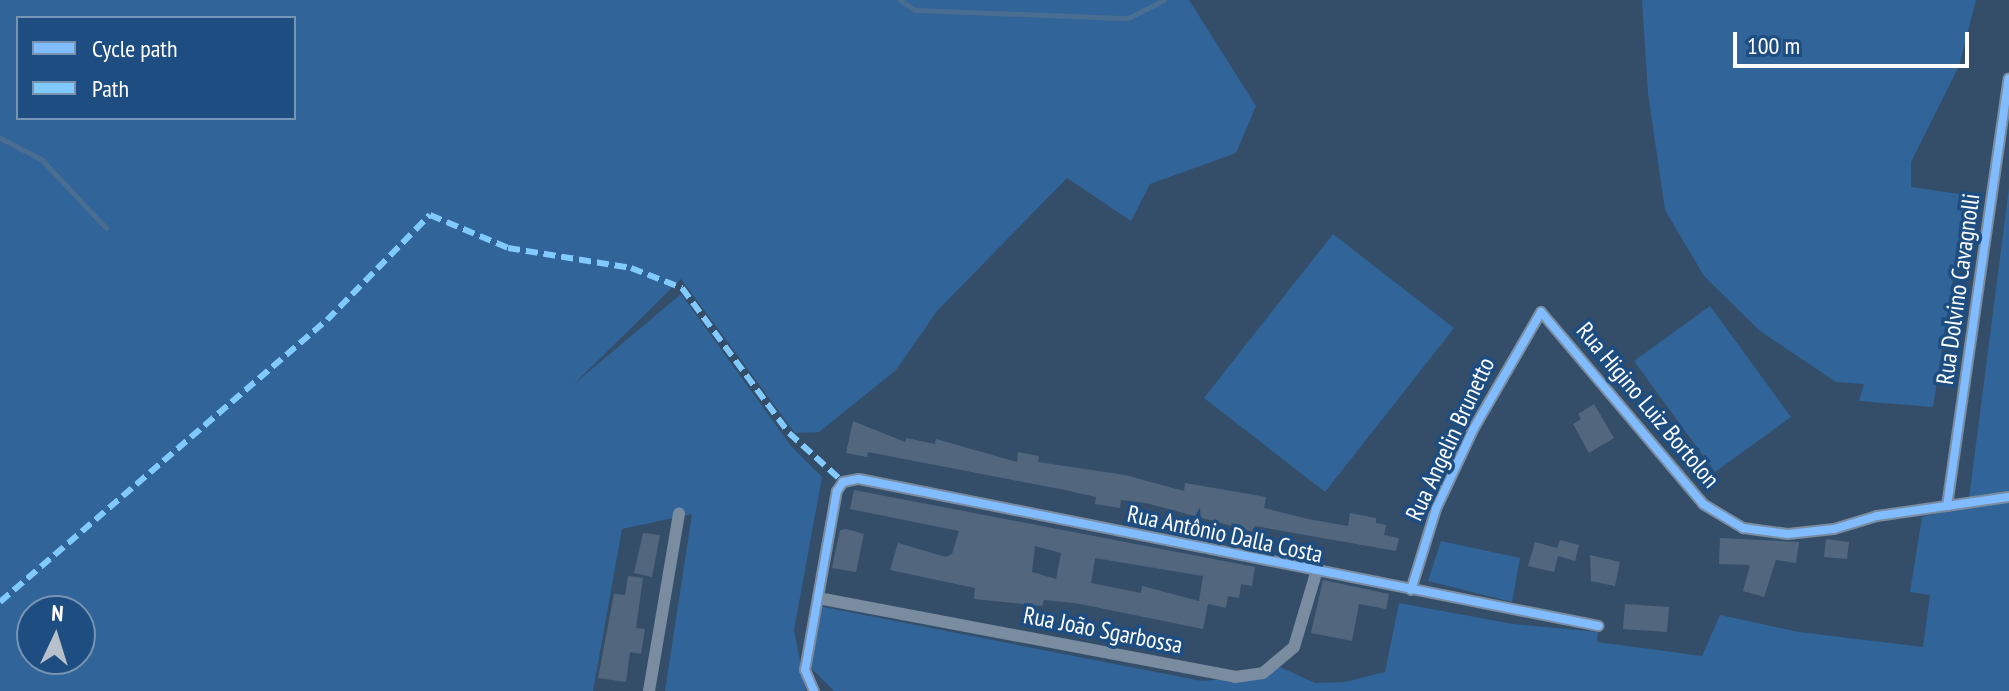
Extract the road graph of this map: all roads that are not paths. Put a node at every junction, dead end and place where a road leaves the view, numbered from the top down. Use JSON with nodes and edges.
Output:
{"nodes":[{"id":1,"x":2009,"y":78,"type":"edge"},
{"id":2,"x":1541,"y":312,"type":"joint"},
{"id":3,"x":2009,"y":497,"type":"edge"},
{"id":4,"x":1947,"y":506,"type":"junction"},
{"id":5,"x":679,"y":514,"type":"dead end"},
{"id":6,"x":1316,"y":573,"type":"junction"},
{"id":7,"x":1411,"y":590,"type":"junction"},
{"id":8,"x":818,"y":598,"type":"junction"},
{"id":9,"x":1599,"y":626,"type":"dead end"},
{"id":10,"x":649,"y":691,"type":"edge"},
{"id":11,"x":814,"y":691,"type":"edge"}],
"edges":[{"from":1,"to":4,"type":"street","name":"Rua Dolvino Cavagnolli"},
{"from":2,"to":4,"type":"street","name":"Rua Higino Luiz Bortolon"},
{"from":2,"to":7,"type":"street","name":"Rua Angelin Brunetto"},
{"from":3,"to":4,"type":"street","name":"Rua Higino Luiz Bortolon"},
{"from":5,"to":10,"type":"street"},
{"from":6,"to":7,"type":"street","name":"Rua Antônio Dalla Costa"},
{"from":6,"to":8,"type":"street","name":"Rua João Sgarbossa"},
{"from":6,"to":8,"type":"street","name":"Rua Antônio Dalla Costa"},
{"from":7,"to":9,"type":"street","name":"Rua Antônio Dalla Costa"},
{"from":8,"to":11,"type":"street"}]}
